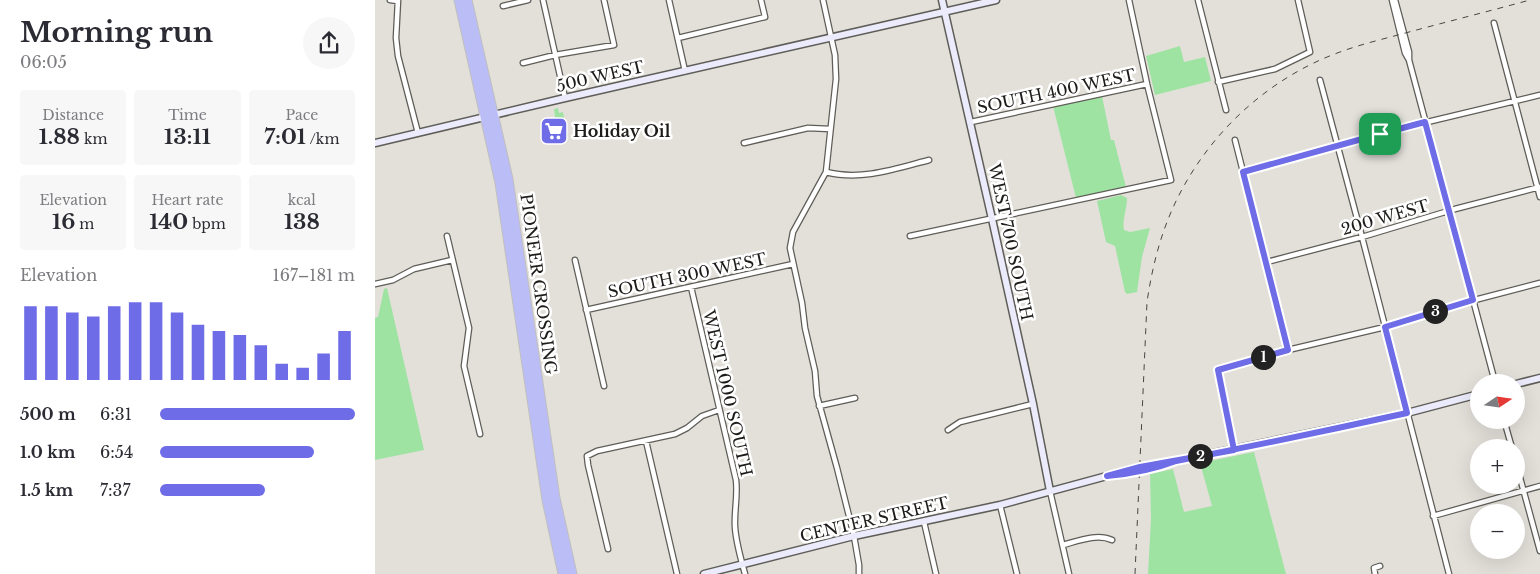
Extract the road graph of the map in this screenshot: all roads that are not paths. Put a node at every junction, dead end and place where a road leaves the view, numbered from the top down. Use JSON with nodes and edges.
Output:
{"nodes":[{"id":1,"x":390,"y":0,"type":"edge"},
{"id":2,"x":398,"y":0,"type":"edge"},
{"id":3,"x":459,"y":0,"type":"edge"},
{"id":4,"x":467,"y":0,"type":"edge"},
{"id":5,"x":528,"y":0,"type":"edge"},
{"id":6,"x":543,"y":0,"type":"edge"},
{"id":7,"x":604,"y":0,"type":"edge"},
{"id":8,"x":669,"y":0,"type":"edge"},
{"id":9,"x":761,"y":0,"type":"edge"},
{"id":10,"x":823,"y":0,"type":"edge"},
{"id":11,"x":942,"y":0,"type":"edge"},
{"id":12,"x":996,"y":0,"type":"edge"},
{"id":13,"x":1129,"y":0,"type":"edge"},
{"id":14,"x":1198,"y":0,"type":"edge"},
{"id":15,"x":1298,"y":0,"type":"edge"},
{"id":16,"x":1394,"y":0,"type":"edge"},
{"id":17,"x":503,"y":6,"type":"dead end"},
{"id":18,"x":944,"y":12,"type":"junction"},
{"id":19,"x":1494,"y":22,"type":"dead end"},
{"id":20,"x":832,"y":37,"type":"junction"},
{"id":21,"x":678,"y":38,"type":"junction"},
{"id":22,"x":555,"y":55,"type":"junction"},
{"id":23,"x":523,"y":63,"type":"dead end"},
{"id":24,"x":685,"y":71,"type":"junction"},
{"id":25,"x":1320,"y":80,"type":"dead end"},
{"id":26,"x":1219,"y":82,"type":"junction"},
{"id":27,"x":1147,"y":84,"type":"junction"},
{"id":28,"x":1540,"y":95,"type":"edge"},
{"id":29,"x":565,"y":98,"type":"junction"},
{"id":30,"x":1515,"y":101,"type":"junction"},
{"id":31,"x":1225,"y":110,"type":"dead end"},
{"id":32,"x":490,"y":116,"type":"junction"},
{"id":33,"x":971,"y":122,"type":"junction"},
{"id":34,"x":1425,"y":122,"type":"junction"},
{"id":35,"x":830,"y":128,"type":"junction"},
{"id":36,"x":418,"y":133,"type":"junction"},
{"id":37,"x":1235,"y":140,"type":"dead end"},
{"id":38,"x":375,"y":143,"type":"edge"},
{"id":39,"x":744,"y":143,"type":"dead end"},
{"id":40,"x":1337,"y":146,"type":"junction"},
{"id":41,"x":929,"y":160,"type":"dead end"},
{"id":42,"x":826,"y":172,"type":"junction"},
{"id":43,"x":1243,"y":172,"type":"junction"},
{"id":44,"x":1539,"y":188,"type":"edge"},
{"id":45,"x":1540,"y":197,"type":"edge"},
{"id":46,"x":1449,"y":211,"type":"junction"},
{"id":47,"x":992,"y":219,"type":"junction"},
{"id":48,"x":447,"y":236,"type":"dead end"},
{"id":49,"x":910,"y":236,"type":"dead end"},
{"id":50,"x":1362,"y":237,"type":"junction"},
{"id":51,"x":452,"y":260,"type":"junction"},
{"id":52,"x":575,"y":260,"type":"dead end"},
{"id":53,"x":1267,"y":262,"type":"junction"},
{"id":54,"x":793,"y":264,"type":"junction"},
{"id":55,"x":1540,"y":283,"type":"edge"},
{"id":56,"x":375,"y":284,"type":"edge"},
{"id":57,"x":691,"y":287,"type":"junction"},
{"id":58,"x":1473,"y":300,"type":"junction"},
{"id":59,"x":586,"y":310,"type":"junction"},
{"id":60,"x":1385,"y":327,"type":"junction"},
{"id":61,"x":1288,"y":350,"type":"junction"},
{"id":62,"x":1493,"y":374,"type":"edge"},
{"id":63,"x":1540,"y":378,"type":"edge"},
{"id":64,"x":1525,"y":382,"type":"edge"},
{"id":65,"x":604,"y":386,"type":"dead end"},
{"id":66,"x":1470,"y":396,"type":"edge"},
{"id":67,"x":855,"y":398,"type":"dead end"},
{"id":68,"x":1033,"y":404,"type":"junction"},
{"id":69,"x":819,"y":406,"type":"junction"},
{"id":70,"x":719,"y":410,"type":"junction"},
{"id":71,"x":1407,"y":413,"type":"junction"},
{"id":72,"x":948,"y":430,"type":"dead end"},
{"id":73,"x":480,"y":434,"type":"dead end"},
{"id":74,"x":646,"y":441,"type":"junction"},
{"id":75,"x":1234,"y":450,"type":"junction"},
{"id":76,"x":1540,"y":486,"type":"edge"},
{"id":77,"x":1525,"y":490,"type":"edge"},
{"id":78,"x":1050,"y":491,"type":"junction"},
{"id":79,"x":1510,"y":494,"type":"edge"},
{"id":80,"x":1525,"y":494,"type":"edge"},
{"id":81,"x":1000,"y":505,"type":"junction"},
{"id":82,"x":1433,"y":516,"type":"junction"},
{"id":83,"x":924,"y":522,"type":"junction"},
{"id":84,"x":854,"y":536,"type":"junction"},
{"id":85,"x":1113,"y":540,"type":"dead end"},
{"id":86,"x":1063,"y":545,"type":"junction"},
{"id":87,"x":608,"y":549,"type":"dead end"},
{"id":88,"x":1540,"y":551,"type":"edge"},
{"id":89,"x":743,"y":565,"type":"junction"},
{"id":90,"x":1380,"y":566,"type":"dead end"},
{"id":91,"x":563,"y":574,"type":"edge"},
{"id":92,"x":572,"y":574,"type":"edge"},
{"id":93,"x":677,"y":574,"type":"edge"},
{"id":94,"x":704,"y":574,"type":"edge"},
{"id":95,"x":745,"y":574,"type":"edge"},
{"id":96,"x":859,"y":574,"type":"edge"},
{"id":97,"x":936,"y":574,"type":"edge"},
{"id":98,"x":1017,"y":574,"type":"edge"},
{"id":99,"x":1069,"y":574,"type":"edge"},
{"id":100,"x":1375,"y":574,"type":"edge"},
{"id":101,"x":1449,"y":574,"type":"edge"}],
"edges":[{"from":1,"to":2,"type":"street"},
{"from":2,"to":36,"type":"street"},
{"from":3,"to":32,"type":"highway","name":"PIONEER CROSSING"},
{"from":4,"to":32,"type":"highway","name":"PIONEER CROSSING"},
{"from":5,"to":17,"type":"street"},
{"from":6,"to":22,"type":"street"},
{"from":7,"to":22,"type":"street"},
{"from":8,"to":21,"type":"street"},
{"from":9,"to":21,"type":"street"},
{"from":10,"to":20,"type":"street"},
{"from":11,"to":18,"type":"street","name":"WEST 700 SOUTH"},
{"from":12,"to":18,"type":"street"},
{"from":13,"to":27,"type":"street"},
{"from":14,"to":26,"type":"street"},
{"from":15,"to":26,"type":"street"},
{"from":16,"to":34,"type":"street"},
{"from":18,"to":20,"type":"street","name":"500 WEST"},
{"from":18,"to":33,"type":"street","name":"WEST 700 SOUTH"},
{"from":19,"to":30,"type":"street"},
{"from":20,"to":24,"type":"street","name":"500 WEST"},
{"from":20,"to":35,"type":"street"},
{"from":21,"to":24,"type":"street"},
{"from":22,"to":23,"type":"street"},
{"from":22,"to":29,"type":"street"},
{"from":24,"to":29,"type":"street","name":"500 WEST"},
{"from":25,"to":40,"type":"street"},
{"from":26,"to":31,"type":"street"},
{"from":27,"to":33,"type":"street","name":"SOUTH 400 WEST"},
{"from":27,"to":47,"type":"street"},
{"from":28,"to":30,"type":"street"},
{"from":29,"to":32,"type":"street","name":"500 WEST"},
{"from":30,"to":34,"type":"street"},
{"from":30,"to":44,"type":"street"},
{"from":32,"to":36,"type":"street","name":"500 WEST"},
{"from":32,"to":91,"type":"highway","name":"PIONEER CROSSING"},
{"from":32,"to":92,"type":"highway","name":"PIONEER CROSSING"},
{"from":33,"to":47,"type":"street","name":"WEST 700 SOUTH"},
{"from":34,"to":40,"type":"street"},
{"from":34,"to":46,"type":"street"},
{"from":35,"to":39,"type":"street"},
{"from":35,"to":42,"type":"street"},
{"from":36,"to":38,"type":"street","name":"500 WEST"},
{"from":37,"to":43,"type":"street"},
{"from":40,"to":43,"type":"street"},
{"from":40,"to":50,"type":"street"},
{"from":41,"to":42,"type":"street"},
{"from":42,"to":54,"type":"street"},
{"from":43,"to":53,"type":"street"},
{"from":44,"to":45,"type":"street"},
{"from":44,"to":46,"type":"street","name":"200 WEST"},
{"from":46,"to":50,"type":"street","name":"200 WEST"},
{"from":46,"to":58,"type":"street"},
{"from":47,"to":49,"type":"street"},
{"from":47,"to":68,"type":"street","name":"WEST 700 SOUTH"},
{"from":48,"to":51,"type":"street"},
{"from":50,"to":53,"type":"street","name":"200 WEST"},
{"from":50,"to":60,"type":"street"},
{"from":51,"to":56,"type":"street"},
{"from":51,"to":73,"type":"street"},
{"from":52,"to":59,"type":"street"},
{"from":53,"to":61,"type":"street"},
{"from":54,"to":57,"type":"street","name":"SOUTH 300 WEST"},
{"from":54,"to":69,"type":"street"},
{"from":55,"to":58,"type":"street"},
{"from":57,"to":59,"type":"street","name":"SOUTH 300 WEST"},
{"from":57,"to":70,"type":"street","name":"WEST 1000 SOUTH"},
{"from":58,"to":60,"type":"street"},
{"from":58,"to":62,"type":"street"},
{"from":59,"to":65,"type":"street"},
{"from":60,"to":61,"type":"street"},
{"from":60,"to":71,"type":"street"},
{"from":61,"to":75,"type":"street"},
{"from":63,"to":64,"type":"street"},
{"from":66,"to":71,"type":"street"},
{"from":67,"to":69,"type":"street"},
{"from":68,"to":72,"type":"street"},
{"from":68,"to":78,"type":"street","name":"WEST 700 SOUTH"},
{"from":69,"to":84,"type":"street"},
{"from":70,"to":74,"type":"street"},
{"from":70,"to":89,"type":"street","name":"WEST 1000 SOUTH"},
{"from":71,"to":75,"type":"street"},
{"from":71,"to":82,"type":"street"},
{"from":74,"to":87,"type":"street"},
{"from":74,"to":93,"type":"street"},
{"from":75,"to":78,"type":"street","name":"CENTER STREET"},
{"from":76,"to":77,"type":"street"},
{"from":78,"to":81,"type":"street","name":"CENTER STREET"},
{"from":78,"to":86,"type":"street"},
{"from":79,"to":82,"type":"street"},
{"from":80,"to":88,"type":"street"},
{"from":81,"to":83,"type":"street","name":"CENTER STREET"},
{"from":81,"to":98,"type":"street"},
{"from":82,"to":101,"type":"street"},
{"from":83,"to":84,"type":"street","name":"CENTER STREET"},
{"from":83,"to":97,"type":"street"},
{"from":84,"to":89,"type":"street","name":"CENTER STREET"},
{"from":84,"to":96,"type":"street"},
{"from":85,"to":86,"type":"street"},
{"from":86,"to":99,"type":"street"},
{"from":89,"to":94,"type":"street","name":"CENTER STREET"},
{"from":89,"to":95,"type":"street","name":"WEST 1000 SOUTH"},
{"from":90,"to":100,"type":"street"}]}
